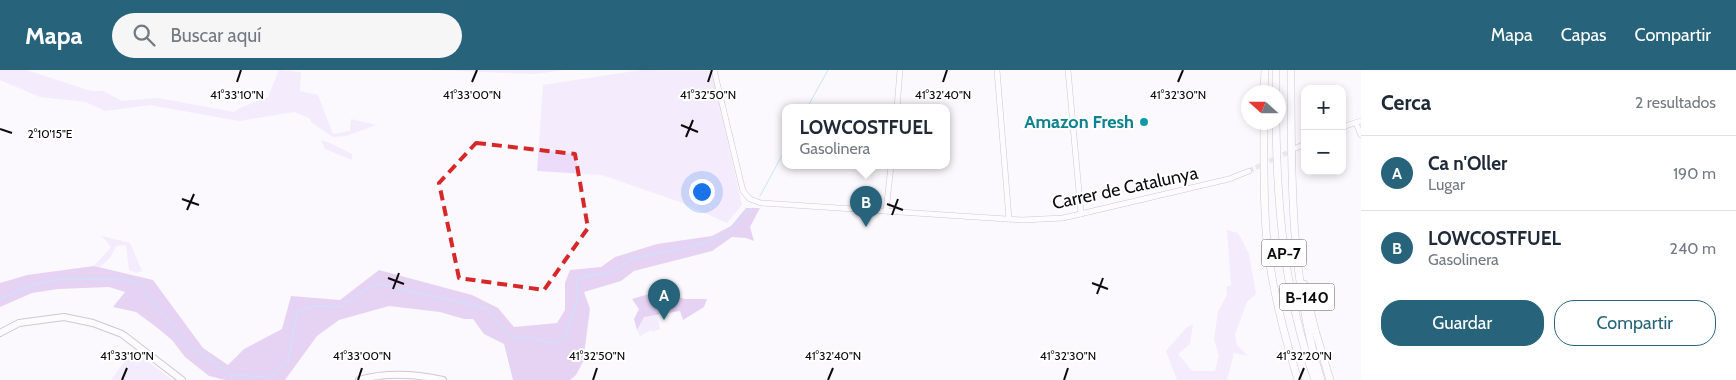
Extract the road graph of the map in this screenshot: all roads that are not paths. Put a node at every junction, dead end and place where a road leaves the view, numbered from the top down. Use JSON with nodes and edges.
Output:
{"nodes":[{"id":1,"x":714,"y":70,"type":"edge"},
{"id":2,"x":900,"y":70,"type":"edge"},
{"id":3,"x":997,"y":70,"type":"edge"},
{"id":4,"x":1068,"y":70,"type":"edge"},
{"id":5,"x":1265,"y":70,"type":"edge"},
{"id":6,"x":1276,"y":70,"type":"edge"},
{"id":7,"x":1292,"y":70,"type":"edge"},
{"id":8,"x":1264,"y":85,"type":"edge"},
{"id":9,"x":1276,"y":85,"type":"edge"},
{"id":10,"x":897,"y":104,"type":"edge"},
{"id":11,"x":1358,"y":122,"type":"edge"},
{"id":12,"x":1346,"y":126,"type":"edge"},
{"id":13,"x":1264,"y":130,"type":"edge"},
{"id":14,"x":1276,"y":130,"type":"edge"},
{"id":15,"x":1361,"y":135,"type":"edge"},
{"id":16,"x":1301,"y":146,"type":"edge"},
{"id":17,"x":1296,"y":148,"type":"tunnel mouth"},
{"id":18,"x":891,"y":169,"type":"edge"},
{"id":19,"x":1250,"y":170,"type":"tunnel mouth"},
{"id":20,"x":886,"y":211,"type":"junction"},
{"id":21,"x":1293,"y":211,"type":"junction"},
{"id":22,"x":1081,"y":214,"type":"junction"},
{"id":23,"x":1009,"y":220,"type":"junction"},
{"id":24,"x":0,"y":333,"type":"edge"},
{"id":25,"x":182,"y":380,"type":"edge"},
{"id":26,"x":359,"y":380,"type":"edge"},
{"id":27,"x":443,"y":380,"type":"edge"},
{"id":28,"x":1298,"y":380,"type":"edge"},
{"id":29,"x":1315,"y":380,"type":"edge"},
{"id":30,"x":1321,"y":380,"type":"edge"},
{"id":31,"x":1330,"y":380,"type":"edge"}],
"edges":[{"from":1,"to":20,"type":"street","name":"Carrer de Catalunya"},
{"from":2,"to":10,"type":"street"},
{"from":3,"to":23,"type":"street"},
{"from":4,"to":22,"type":"street"},
{"from":5,"to":8,"type":"highway"},
{"from":6,"to":9,"type":"highway"},
{"from":7,"to":21,"type":"highway","number":"B-140"},
{"from":11,"to":12,"type":"street"},
{"from":11,"to":15,"type":"street"},
{"from":13,"to":28,"type":"highway","number":"AP-7"},
{"from":14,"to":29,"type":"highway","number":"AP-7"},
{"from":16,"to":17,"type":"street"},
{"from":18,"to":20,"type":"street"},
{"from":19,"to":22,"type":"street","name":"Carrer de Catalunya"},
{"from":20,"to":23,"type":"street","name":"Carrer de Catalunya"},
{"from":21,"to":30,"type":"highway"},
{"from":21,"to":31,"type":"highway","number":"B-140"},
{"from":22,"to":23,"type":"street","name":"Carrer de Catalunya"},
{"from":24,"to":25,"type":"main road"},
{"from":26,"to":27,"type":"main road"}]}
